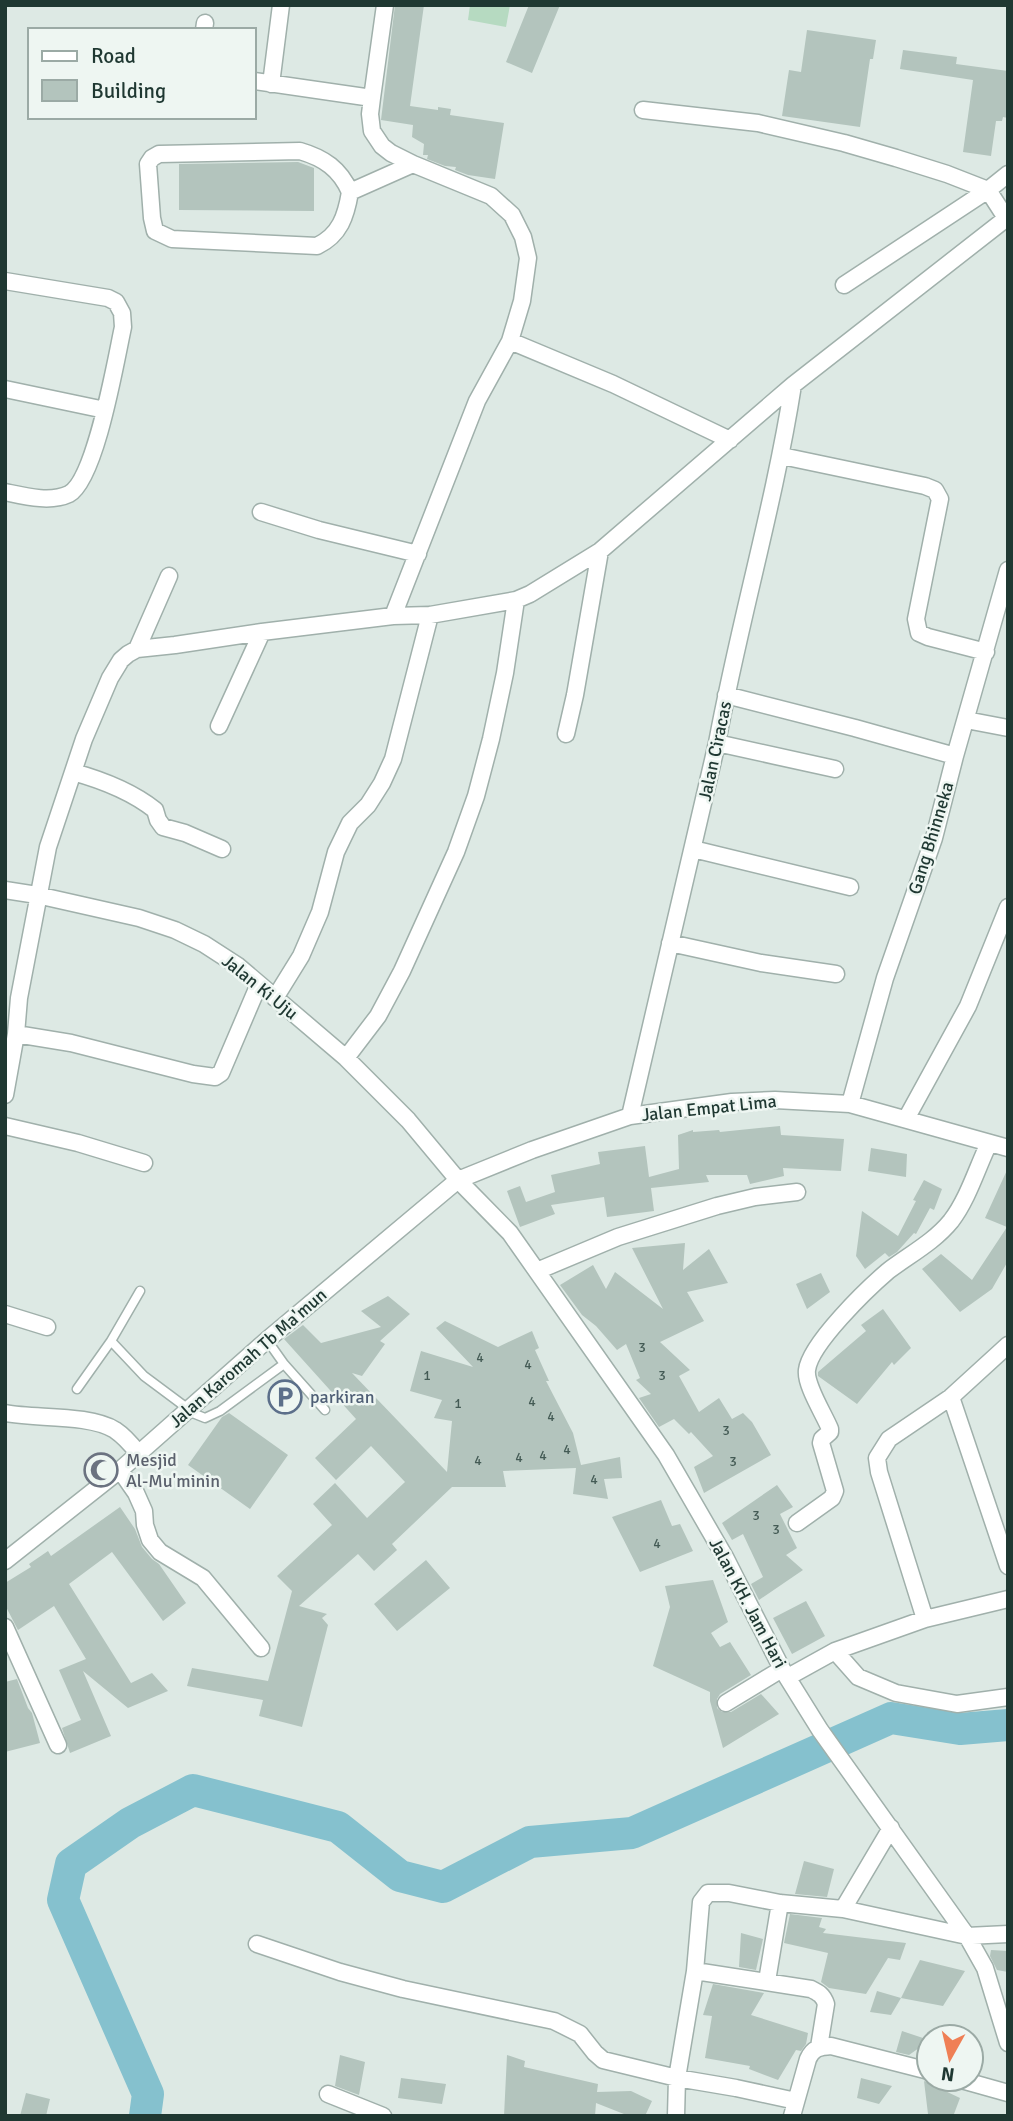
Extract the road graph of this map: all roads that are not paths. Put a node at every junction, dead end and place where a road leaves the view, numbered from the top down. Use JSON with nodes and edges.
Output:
{"nodes":[{"id":1,"x":281,"y":5,"type":"edge"},
{"id":2,"x":386,"y":5,"type":"edge"},
{"id":3,"x":256,"y":81,"type":"edge"},
{"id":4,"x":271,"y":84,"type":"junction"},
{"id":5,"x":372,"y":98,"type":"junction"},
{"id":6,"x":642,"y":110,"type":"dead end"},
{"id":7,"x":413,"y":164,"type":"junction"},
{"id":8,"x":1008,"y":174,"type":"edge"},
{"id":9,"x":988,"y":190,"type":"junction"},
{"id":10,"x":351,"y":192,"type":"junction"},
{"id":11,"x":1007,"y":217,"type":"edge"},
{"id":12,"x":5,"y":281,"type":"edge"},
{"id":13,"x":844,"y":285,"type":"dead end"},
{"id":14,"x":510,"y":341,"type":"junction"},
{"id":15,"x":793,"y":385,"type":"junction"},
{"id":16,"x":5,"y":388,"type":"edge"},
{"id":17,"x":105,"y":410,"type":"junction"},
{"id":18,"x":730,"y":440,"type":"junction"},
{"id":19,"x":782,"y":456,"type":"junction"},
{"id":20,"x":5,"y":492,"type":"edge"},
{"id":21,"x":261,"y":512,"type":"dead end"},
{"id":22,"x":600,"y":551,"type":"junction"},
{"id":23,"x":418,"y":554,"type":"junction"},
{"id":24,"x":1008,"y":570,"type":"edge"},
{"id":25,"x":169,"y":576,"type":"dead end"},
{"id":26,"x":516,"y":600,"type":"junction"},
{"id":27,"x":430,"y":615,"type":"junction"},
{"id":28,"x":393,"y":616,"type":"junction"},
{"id":29,"x":262,"y":632,"type":"junction"},
{"id":30,"x":137,"y":649,"type":"junction"},
{"id":31,"x":986,"y":652,"type":"junction"},
{"id":32,"x":726,"y":695,"type":"junction"},
{"id":33,"x":966,"y":720,"type":"junction"},
{"id":34,"x":219,"y":726,"type":"dead end"},
{"id":35,"x":1008,"y":728,"type":"edge"},
{"id":36,"x":566,"y":734,"type":"dead end"},
{"id":37,"x":718,"y":743,"type":"junction"},
{"id":38,"x":955,"y":756,"type":"junction"},
{"id":39,"x":835,"y":769,"type":"dead end"},
{"id":40,"x":73,"y":772,"type":"junction"},
{"id":41,"x":222,"y":849,"type":"dead end"},
{"id":42,"x":693,"y":849,"type":"junction"},
{"id":43,"x":850,"y":887,"type":"dead end"},
{"id":44,"x":5,"y":890,"type":"edge"},
{"id":45,"x":37,"y":895,"type":"junction"},
{"id":46,"x":1008,"y":907,"type":"edge"},
{"id":47,"x":670,"y":943,"type":"junction"},
{"id":48,"x":836,"y":974,"type":"dead end"},
{"id":49,"x":259,"y":984,"type":"junction"},
{"id":50,"x":12,"y":997,"type":"edge"},
{"id":51,"x":275,"y":998,"type":"junction"},
{"id":52,"x":16,"y":1034,"type":"junction"},
{"id":53,"x":346,"y":1058,"type":"junction"},
{"id":54,"x":5,"y":1095,"type":"edge"},
{"id":55,"x":850,"y":1104,"type":"junction"},
{"id":56,"x":630,"y":1115,"type":"junction"},
{"id":57,"x":906,"y":1119,"type":"junction"},
{"id":58,"x":5,"y":1126,"type":"edge"},
{"id":59,"x":989,"y":1143,"type":"junction"},
{"id":60,"x":1008,"y":1148,"type":"edge"},
{"id":61,"x":144,"y":1163,"type":"dead end"},
{"id":62,"x":458,"y":1180,"type":"junction"},
{"id":63,"x":797,"y":1192,"type":"dead end"},
{"id":64,"x":537,"y":1271,"type":"junction"},
{"id":65,"x":140,"y":1292,"type":"dead end"},
{"id":66,"x":5,"y":1314,"type":"edge"},
{"id":67,"x":47,"y":1327,"type":"dead end"},
{"id":68,"x":267,"y":1340,"type":"junction"},
{"id":69,"x":111,"y":1341,"type":"junction"},
{"id":70,"x":1008,"y":1345,"type":"edge"},
{"id":71,"x":284,"y":1364,"type":"junction"},
{"id":72,"x":77,"y":1390,"type":"dead end"},
{"id":73,"x":951,"y":1397,"type":"junction"},
{"id":74,"x":188,"y":1408,"type":"junction"},
{"id":75,"x":325,"y":1410,"type":"dead end"},
{"id":76,"x":5,"y":1413,"type":"edge"},
{"id":77,"x":138,"y":1453,"type":"junction"},
{"id":78,"x":120,"y":1470,"type":"junction"},
{"id":79,"x":797,"y":1523,"type":"dead end"},
{"id":80,"x":5,"y":1562,"type":"edge"},
{"id":81,"x":1008,"y":1566,"type":"edge"},
{"id":82,"x":1008,"y":1599,"type":"edge"},
{"id":83,"x":925,"y":1619,"type":"junction"},
{"id":84,"x":5,"y":1627,"type":"edge"},
{"id":85,"x":261,"y":1648,"type":"dead end"},
{"id":86,"x":835,"y":1651,"type":"junction"},
{"id":87,"x":785,"y":1673,"type":"junction"},
{"id":88,"x":1008,"y":1697,"type":"edge"},
{"id":89,"x":726,"y":1703,"type":"dead end"},
{"id":90,"x":58,"y":1745,"type":"dead end"},
{"id":91,"x":888,"y":1824,"type":"junction"},
{"id":92,"x":780,"y":1903,"type":"junction"},
{"id":93,"x":844,"y":1909,"type":"junction"},
{"id":94,"x":1008,"y":1934,"type":"edge"},
{"id":95,"x":967,"y":1936,"type":"junction"},
{"id":96,"x":257,"y":1944,"type":"dead end"},
{"id":97,"x":695,"y":1971,"type":"junction"},
{"id":98,"x":767,"y":1981,"type":"junction"},
{"id":99,"x":1008,"y":2043,"type":"edge"},
{"id":100,"x":818,"y":2047,"type":"junction"},
{"id":101,"x":915,"y":2067,"type":"edge"},
{"id":102,"x":677,"y":2078,"type":"junction"},
{"id":103,"x":985,"y":2086,"type":"edge"},
{"id":104,"x":1008,"y":2092,"type":"edge"},
{"id":105,"x":328,"y":2094,"type":"dead end"},
{"id":106,"x":794,"y":2108,"type":"edge"},
{"id":107,"x":383,"y":2116,"type":"edge"},
{"id":108,"x":676,"y":2116,"type":"edge"}],
"edges":[{"from":1,"to":4,"type":"street"},
{"from":2,"to":5,"type":"street"},
{"from":3,"to":4,"type":"street"},
{"from":4,"to":5,"type":"street"},
{"from":5,"to":7,"type":"street"},
{"from":6,"to":9,"type":"street"},
{"from":7,"to":10,"type":"street"},
{"from":7,"to":14,"type":"street"},
{"from":8,"to":9,"type":"street"},
{"from":9,"to":11,"type":"street"},
{"from":9,"to":13,"type":"street"},
{"from":10,"to":10,"type":"street"},
{"from":11,"to":15,"type":"street"},
{"from":12,"to":17,"type":"street"},
{"from":14,"to":18,"type":"street"},
{"from":14,"to":23,"type":"street"},
{"from":15,"to":18,"type":"street"},
{"from":15,"to":19,"type":"street","name":"Jalan Ciracas"},
{"from":16,"to":17,"type":"street"},
{"from":17,"to":20,"type":"street"},
{"from":18,"to":22,"type":"street"},
{"from":19,"to":31,"type":"street"},
{"from":19,"to":32,"type":"street","name":"Jalan Ciracas"},
{"from":21,"to":23,"type":"street"},
{"from":22,"to":26,"type":"street"},
{"from":22,"to":36,"type":"street"},
{"from":23,"to":28,"type":"street"},
{"from":24,"to":31,"type":"street","name":"Gang Bhinneka"},
{"from":25,"to":30,"type":"street"},
{"from":26,"to":27,"type":"street"},
{"from":26,"to":53,"type":"street"},
{"from":27,"to":28,"type":"street"},
{"from":27,"to":51,"type":"street"},
{"from":28,"to":29,"type":"street"},
{"from":29,"to":30,"type":"street"},
{"from":29,"to":34,"type":"street"},
{"from":30,"to":40,"type":"street"},
{"from":31,"to":33,"type":"street","name":"Gang Bhinneka"},
{"from":32,"to":37,"type":"street","name":"Jalan Ciracas"},
{"from":32,"to":38,"type":"street"},
{"from":33,"to":35,"type":"street"},
{"from":33,"to":38,"type":"street","name":"Gang Bhinneka"},
{"from":37,"to":39,"type":"street"},
{"from":37,"to":42,"type":"street","name":"Jalan Ciracas"},
{"from":38,"to":55,"type":"street","name":"Gang Bhinneka"},
{"from":40,"to":41,"type":"street"},
{"from":40,"to":45,"type":"street"},
{"from":42,"to":43,"type":"street"},
{"from":42,"to":47,"type":"street","name":"Jalan Ciracas"},
{"from":44,"to":45,"type":"street","name":"Jalan Ki Uju"},
{"from":45,"to":49,"type":"street","name":"Jalan Ki Uju"},
{"from":45,"to":50,"type":"street"},
{"from":46,"to":57,"type":"street"},
{"from":47,"to":48,"type":"street"},
{"from":47,"to":56,"type":"street","name":"Jalan Ciracas"},
{"from":49,"to":51,"type":"street","name":"Jalan Ki Uju"},
{"from":49,"to":52,"type":"street"},
{"from":50,"to":52,"type":"street"},
{"from":51,"to":53,"type":"street","name":"Jalan Ki Uju"},
{"from":52,"to":54,"type":"street"},
{"from":53,"to":62,"type":"street","name":"Jalan Ki Uju"},
{"from":55,"to":56,"type":"street","name":"Jalan Empat Lima"},
{"from":55,"to":57,"type":"street","name":"Jalan Empat Lima"},
{"from":56,"to":62,"type":"street","name":"Jalan Empat Lima"},
{"from":57,"to":59,"type":"street","name":"Jalan Empat Lima"},
{"from":58,"to":61,"type":"street"},
{"from":59,"to":60,"type":"street","name":"Jalan Empat Lima"},
{"from":59,"to":79,"type":"street"},
{"from":62,"to":64,"type":"street","name":"Jalan KH. Jam Hari"},
{"from":62,"to":68,"type":"street","name":"Jalan Karomah Tb Ma'mun"},
{"from":63,"to":64,"type":"street"},
{"from":64,"to":87,"type":"street","name":"Jalan KH. Jam Hari"},
{"from":65,"to":69,"type":"lane"},
{"from":66,"to":67,"type":"street"},
{"from":68,"to":71,"type":"lane"},
{"from":68,"to":74,"type":"street","name":"Jalan Karomah Tb Ma'mun"},
{"from":69,"to":72,"type":"lane"},
{"from":69,"to":74,"type":"lane"},
{"from":70,"to":73,"type":"street"},
{"from":71,"to":74,"type":"lane"},
{"from":71,"to":75,"type":"lane"},
{"from":73,"to":81,"type":"street"},
{"from":73,"to":83,"type":"street"},
{"from":74,"to":77,"type":"street","name":"Jalan Karomah Tb Ma'mun"},
{"from":76,"to":77,"type":"street"},
{"from":77,"to":78,"type":"street","name":"Jalan Karomah Tb Ma'mun"},
{"from":78,"to":80,"type":"street","name":"Jalan Karomah Tb Ma'mun"},
{"from":78,"to":85,"type":"street"},
{"from":82,"to":83,"type":"street"},
{"from":83,"to":86,"type":"street"},
{"from":84,"to":90,"type":"street"},
{"from":86,"to":87,"type":"street"},
{"from":86,"to":88,"type":"street"},
{"from":87,"to":89,"type":"street"},
{"from":87,"to":91,"type":"street","name":"Jalan KH. Jam Hari"},
{"from":91,"to":93,"type":"street"},
{"from":91,"to":95,"type":"street","name":"Jalan KH. Jam Hari"},
{"from":92,"to":93,"type":"street"},
{"from":92,"to":97,"type":"street"},
{"from":92,"to":98,"type":"street"},
{"from":93,"to":95,"type":"street"},
{"from":94,"to":95,"type":"street"},
{"from":95,"to":99,"type":"street","name":"Jalan KH. Jam Hari"},
{"from":96,"to":102,"type":"street"},
{"from":97,"to":98,"type":"street"},
{"from":97,"to":102,"type":"street"},
{"from":98,"to":100,"type":"street"},
{"from":100,"to":101,"type":"street"},
{"from":100,"to":106,"type":"street"},
{"from":102,"to":106,"type":"street"},
{"from":102,"to":108,"type":"street"},
{"from":103,"to":104,"type":"street"},
{"from":105,"to":107,"type":"street"}]}
